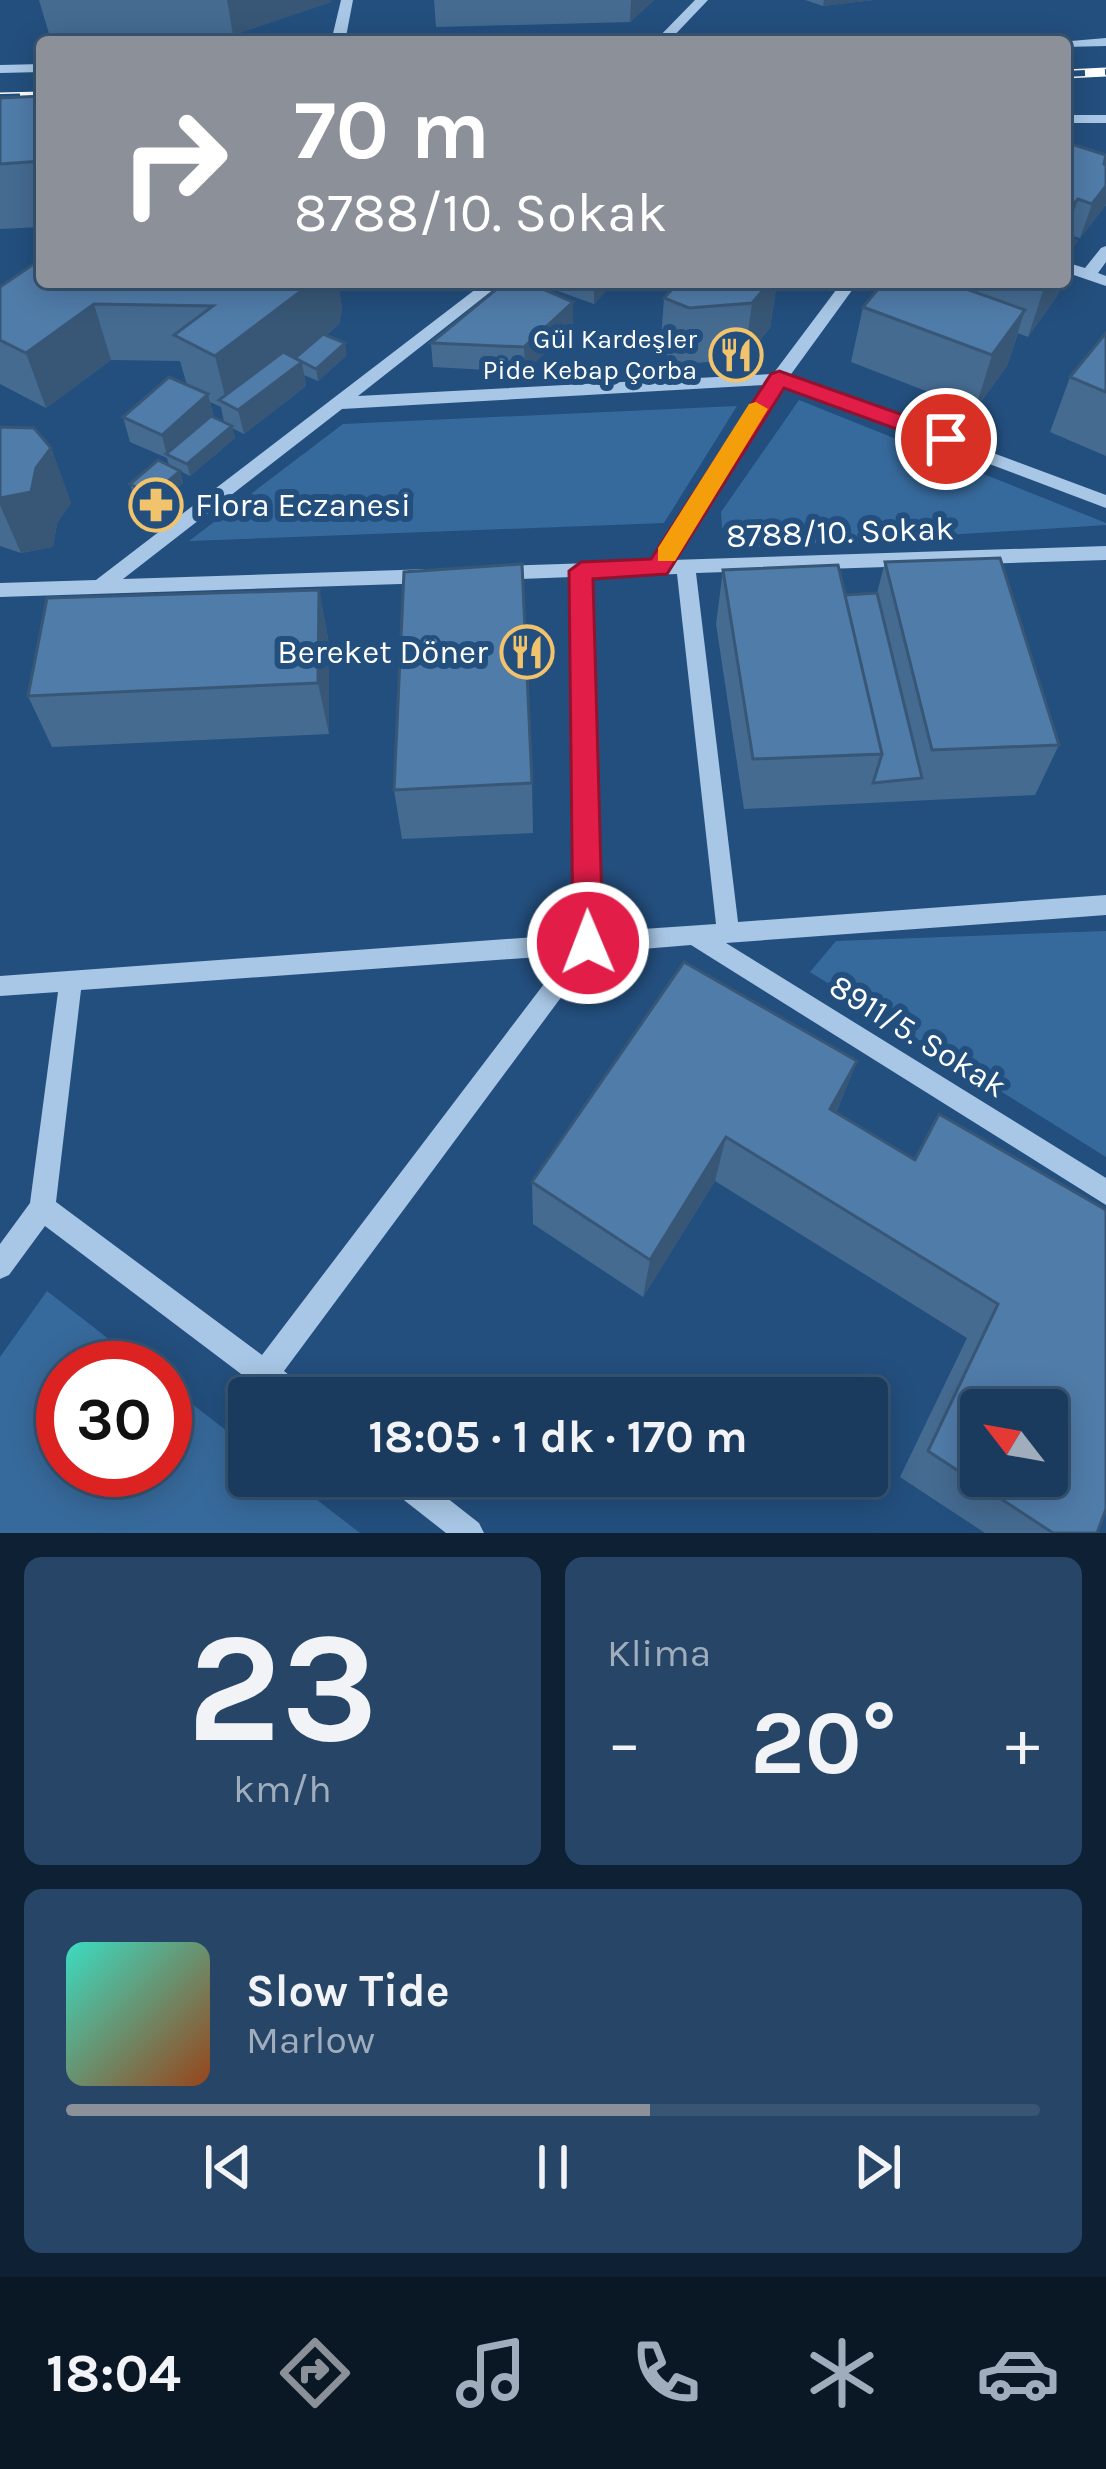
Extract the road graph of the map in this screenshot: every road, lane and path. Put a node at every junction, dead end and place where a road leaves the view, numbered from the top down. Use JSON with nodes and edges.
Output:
{"nodes":[{"id":1,"x":347,"y":0,"type":"edge"},
{"id":2,"x":702,"y":0,"type":"edge"},
{"id":3,"x":339,"y":36,"type":"edge"},
{"id":4,"x":667,"y":36,"type":"edge"},
{"id":5,"x":1106,"y":42,"type":"edge"},
{"id":6,"x":1071,"y":43,"type":"edge"},
{"id":7,"x":36,"y":68,"type":"edge"},
{"id":8,"x":0,"y":69,"type":"edge"},
{"id":9,"x":1071,"y":119,"type":"edge"},
{"id":10,"x":1106,"y":119,"type":"edge"},
{"id":11,"x":1106,"y":251,"type":"edge"},
{"id":12,"x":1071,"y":269,"type":"edge"},
{"id":13,"x":1088,"y":275,"type":"junction"},
{"id":14,"x":1106,"y":281,"type":"edge"},
{"id":15,"x":487,"y":288,"type":"edge"},
{"id":16,"x":846,"y":288,"type":"edge"},
{"id":17,"x":779,"y":379,"type":"junction"},
{"id":18,"x":340,"y":403,"type":"junction"},
{"id":19,"x":1106,"y":502,"type":"edge"},
{"id":20,"x":1106,"y":553,"type":"edge"},
{"id":21,"x":686,"y":567,"type":"junction"},
{"id":22,"x":658,"y":568,"type":"junction"},
{"id":23,"x":581,"y":571,"type":"junction"},
{"id":24,"x":466,"y":574,"type":"edge"},
{"id":25,"x":444,"y":575,"type":"edge"},
{"id":26,"x":100,"y":586,"type":"junction"},
{"id":27,"x":0,"y":590,"type":"edge"},
{"id":28,"x":1106,"y":905,"type":"edge"},
{"id":29,"x":728,"y":933,"type":"junction"},
{"id":30,"x":694,"y":936,"type":"junction"},
{"id":31,"x":588,"y":943,"type":"junction"},
{"id":32,"x":71,"y":981,"type":"junction"},
{"id":33,"x":0,"y":986,"type":"edge"},
{"id":34,"x":1106,"y":1192,"type":"edge"},
{"id":35,"x":42,"y":1208,"type":"junction"},
{"id":36,"x":0,"y":1266,"type":"edge"},
{"id":37,"x":265,"y":1375,"type":"junction"},
{"id":38,"x":268,"y":1377,"type":"edge"},
{"id":39,"x":422,"y":1497,"type":"edge"},
{"id":40,"x":469,"y":1533,"type":"edge"}],
"edges":[{"from":1,"to":3,"type":"street"},
{"from":2,"to":4,"type":"street"},
{"from":5,"to":6,"type":"street"},
{"from":7,"to":8,"type":"street"},
{"from":9,"to":10,"type":"street"},
{"from":11,"to":13,"type":"street"},
{"from":12,"to":13,"type":"street"},
{"from":13,"to":14,"type":"street"},
{"from":15,"to":18,"type":"street"},
{"from":16,"to":17,"type":"street"},
{"from":17,"to":18,"type":"street"},
{"from":17,"to":19,"type":"street"},
{"from":17,"to":22,"type":"street"},
{"from":18,"to":26,"type":"street"},
{"from":20,"to":21,"type":"street","name":"8788/10. Sokak"},
{"from":21,"to":22,"type":"street","name":"8788/10. Sokak"},
{"from":21,"to":29,"type":"street"},
{"from":22,"to":23,"type":"street","name":"8788/10. Sokak"},
{"from":23,"to":24,"type":"street","name":"8788/10. Sokak"},
{"from":23,"to":31,"type":"street"},
{"from":25,"to":26,"type":"street"},
{"from":26,"to":27,"type":"street"},
{"from":28,"to":29,"type":"street"},
{"from":29,"to":30,"type":"street"},
{"from":30,"to":31,"type":"street"},
{"from":30,"to":34,"type":"street","name":"8911/5. Sokak"},
{"from":31,"to":32,"type":"street"},
{"from":31,"to":37,"type":"street"},
{"from":32,"to":33,"type":"street"},
{"from":32,"to":35,"type":"street"},
{"from":35,"to":36,"type":"street"},
{"from":35,"to":37,"type":"street"},
{"from":37,"to":38,"type":"street"},
{"from":39,"to":40,"type":"street"}]}
